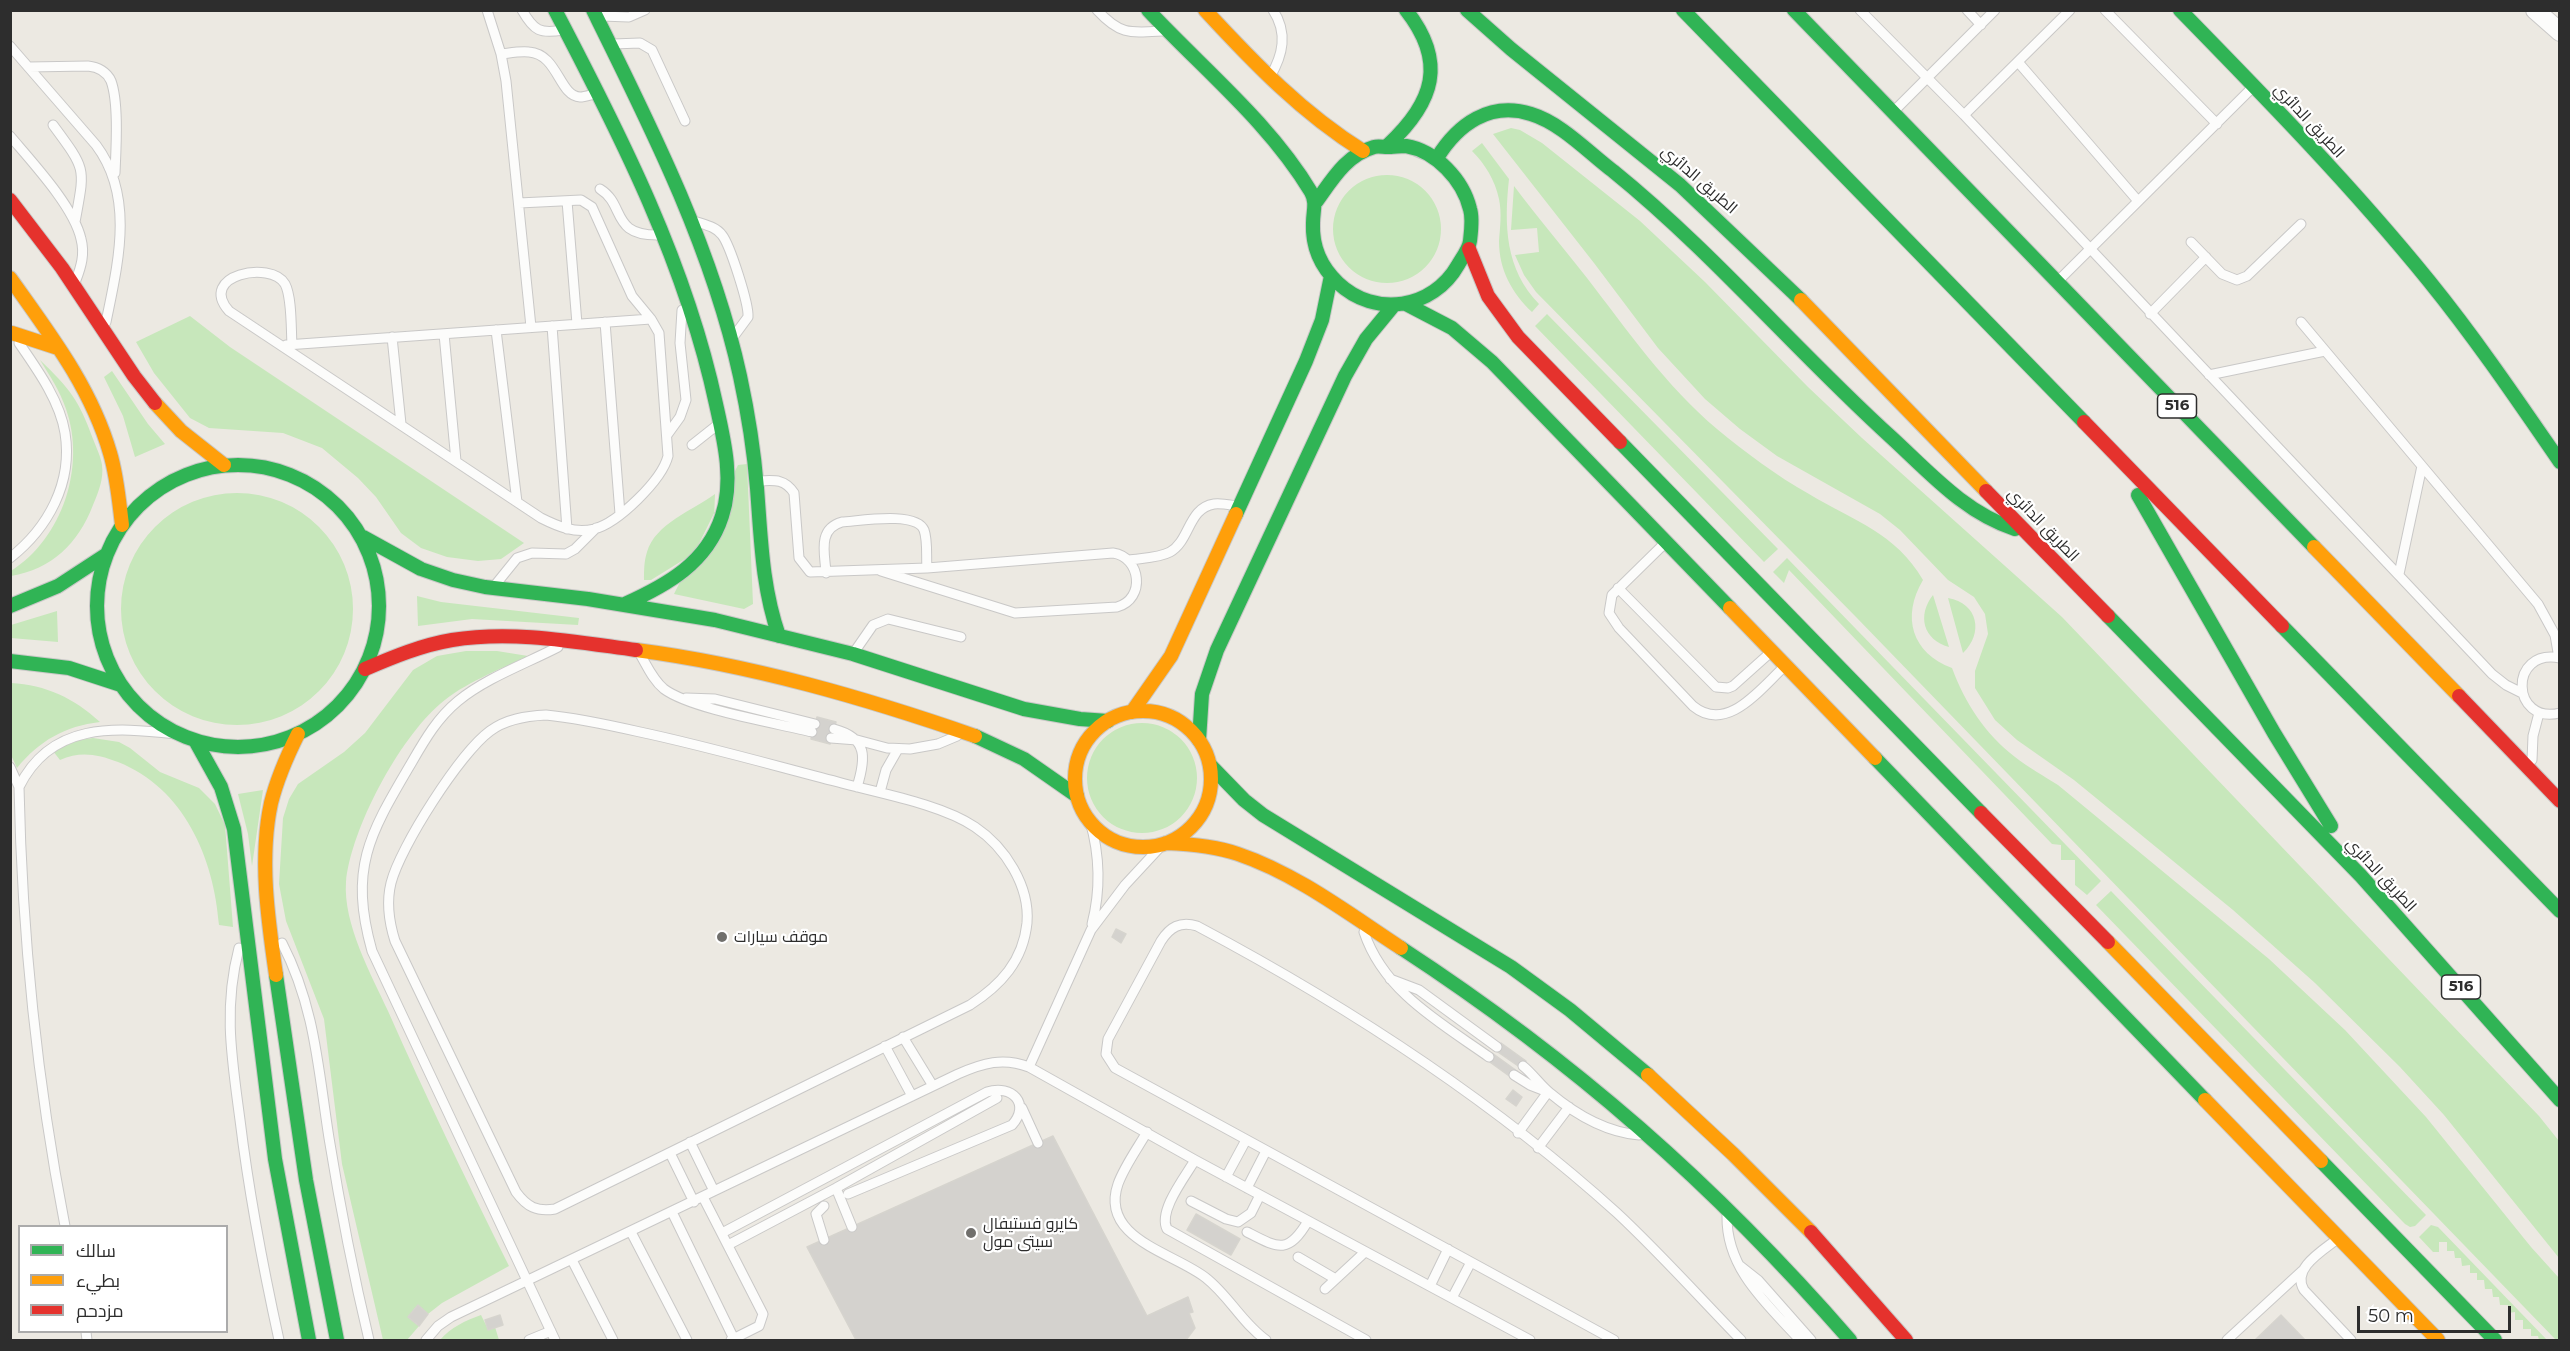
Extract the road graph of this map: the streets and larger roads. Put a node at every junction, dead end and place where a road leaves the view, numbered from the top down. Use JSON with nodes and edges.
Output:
{"nodes":[{"id":1,"x":555,"y":10,"type":"edge"},
{"id":2,"x":1148,"y":10,"type":"edge"},
{"id":3,"x":1205,"y":10,"type":"edge"},
{"id":4,"x":1406,"y":10,"type":"edge"},
{"id":5,"x":1467,"y":10,"type":"edge"},
{"id":6,"x":1683,"y":10,"type":"edge"},
{"id":7,"x":1794,"y":10,"type":"edge"},
{"id":8,"x":2180,"y":10,"type":"edge"},
{"id":9,"x":2535,"y":10,"type":"edge"},
{"id":10,"x":594,"y":12,"type":"edge"},
{"id":11,"x":2559,"y":32,"type":"edge"},
{"id":12,"x":1388,"y":145,"type":"junction"},
{"id":13,"x":1363,"y":151,"type":"junction"},
{"id":14,"x":1437,"y":158,"type":"junction"},
{"id":15,"x":10,"y":200,"type":"edge"},
{"id":16,"x":1316,"y":202,"type":"junction"},
{"id":17,"x":1469,"y":249,"type":"junction"},
{"id":18,"x":1330,"y":276,"type":"junction"},
{"id":19,"x":10,"y":278,"type":"edge"},
{"id":20,"x":1400,"y":304,"type":"junction"},
{"id":21,"x":11,"y":332,"type":"edge"},
{"id":22,"x":58,"y":348,"type":"junction"},
{"id":23,"x":2118,"y":459,"type":"junction"},
{"id":24,"x":2559,"y":462,"type":"edge"},
{"id":25,"x":224,"y":465,"type":"junction"},
{"id":26,"x":123,"y":525,"type":"junction"},
{"id":27,"x":363,"y":537,"type":"junction"},
{"id":28,"x":2032,"y":537,"type":"junction"},
{"id":29,"x":107,"y":554,"type":"junction"},
{"id":30,"x":625,"y":604,"type":"junction"},
{"id":31,"x":10,"y":606,"type":"edge"},
{"id":32,"x":779,"y":636,"type":"junction"},
{"id":33,"x":10,"y":661,"type":"edge"},
{"id":34,"x":365,"y":669,"type":"junction"},
{"id":35,"x":121,"y":685,"type":"junction"},
{"id":36,"x":1132,"y":712,"type":"junction"},
{"id":37,"x":1108,"y":721,"type":"junction"},
{"id":38,"x":298,"y":735,"type":"junction"},
{"id":39,"x":1199,"y":740,"type":"junction"},
{"id":40,"x":196,"y":742,"type":"junction"},
{"id":41,"x":1210,"y":765,"type":"junction"},
{"id":42,"x":1077,"y":796,"type":"junction"},
{"id":43,"x":2559,"y":801,"type":"edge"},
{"id":44,"x":1165,"y":843,"type":"junction"},
{"id":45,"x":2361,"y":876,"type":"junction"},
{"id":46,"x":2559,"y":911,"type":"edge"},
{"id":47,"x":2559,"y":1100,"type":"edge"},
{"id":48,"x":2434,"y":1339,"type":"edge"},
{"id":49,"x":309,"y":1341,"type":"edge"},
{"id":50,"x":338,"y":1341,"type":"edge"},
{"id":51,"x":1850,"y":1341,"type":"edge"},
{"id":52,"x":1906,"y":1341,"type":"edge"},
{"id":53,"x":2495,"y":1341,"type":"edge"}],
"edges":[{"from":1,"to":30,"type":"main road"},
{"from":2,"to":16,"type":"main road"},
{"from":3,"to":13,"type":"main road"},
{"from":4,"to":12,"type":"main road"},
{"from":5,"to":28,"type":"main road","name":"الطريق الدائري","number":"516"},
{"from":6,"to":23,"type":"main road","number":"516"},
{"from":7,"to":43,"type":"main road","number":"516"},
{"from":8,"to":24,"type":"main road","name":"الطريق الدائري"},
{"from":9,"to":11,"type":"street"},
{"from":10,"to":32,"type":"main road"},
{"from":12,"to":13,"type":"main road"},
{"from":12,"to":14,"type":"main road"},
{"from":13,"to":16,"type":"main road"},
{"from":14,"to":17,"type":"main road"},
{"from":14,"to":28,"type":"main road"},
{"from":15,"to":25,"type":"main road"},
{"from":16,"to":18,"type":"main road"},
{"from":17,"to":20,"type":"main road"},
{"from":17,"to":53,"type":"main road"},
{"from":18,"to":20,"type":"main road"},
{"from":18,"to":36,"type":"main road"},
{"from":19,"to":22,"type":"main road"},
{"from":20,"to":39,"type":"main road"},
{"from":20,"to":48,"type":"main road"},
{"from":21,"to":22,"type":"main road"},
{"from":22,"to":26,"type":"main road"},
{"from":23,"to":45,"type":"main road","number":"516"},
{"from":23,"to":46,"type":"main road","number":"516"},
{"from":25,"to":26,"type":"main road"},
{"from":25,"to":27,"type":"main road"},
{"from":26,"to":29,"type":"main road"},
{"from":27,"to":30,"type":"main road"},
{"from":27,"to":34,"type":"main road"},
{"from":28,"to":45,"type":"main road","name":"الطريق الدائري","number":"516"},
{"from":29,"to":31,"type":"main road"},
{"from":29,"to":35,"type":"main road"},
{"from":30,"to":32,"type":"main road"},
{"from":32,"to":37,"type":"main road"},
{"from":33,"to":35,"type":"main road"},
{"from":34,"to":38,"type":"main road"},
{"from":34,"to":42,"type":"main road"},
{"from":35,"to":40,"type":"main road"},
{"from":36,"to":37,"type":"main road"},
{"from":36,"to":39,"type":"main road"},
{"from":37,"to":42,"type":"main road"},
{"from":38,"to":40,"type":"main road"},
{"from":38,"to":50,"type":"main road"},
{"from":39,"to":41,"type":"main road"},
{"from":40,"to":49,"type":"main road"},
{"from":41,"to":44,"type":"main road"},
{"from":41,"to":52,"type":"main road"},
{"from":42,"to":44,"type":"main road"},
{"from":44,"to":51,"type":"main road"},
{"from":45,"to":47,"type":"main road","name":"الطريق الدائري","number":"516"}]}
